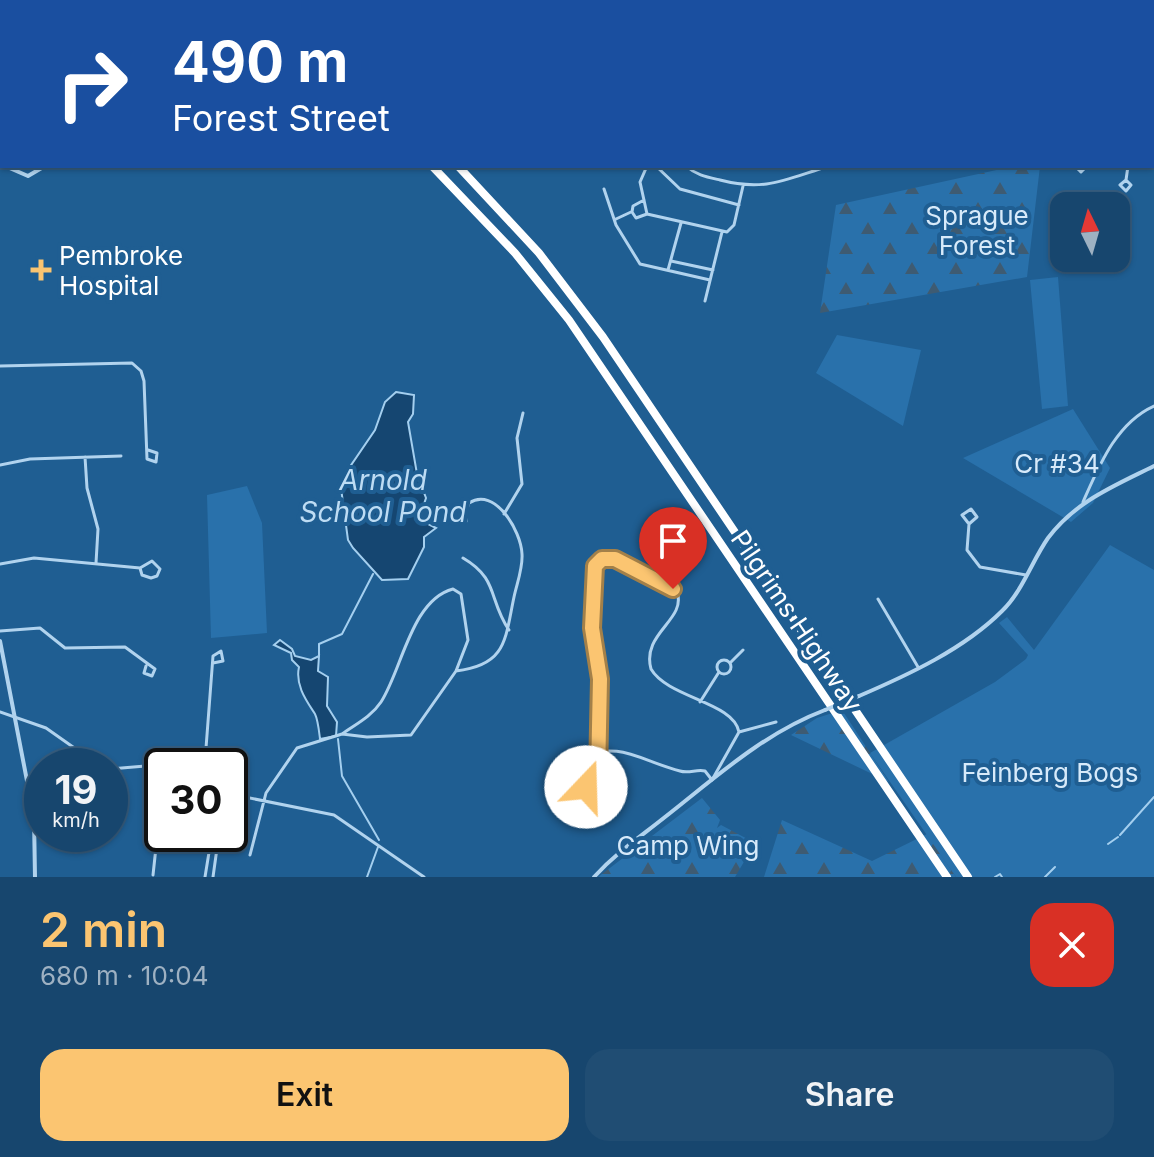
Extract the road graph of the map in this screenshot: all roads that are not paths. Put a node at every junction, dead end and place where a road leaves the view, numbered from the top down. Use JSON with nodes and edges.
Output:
{"nodes":[{"id":1,"x":9,"y":168,"type":"edge"},
{"id":2,"x":43,"y":168,"type":"edge"},
{"id":3,"x":434,"y":168,"type":"edge"},
{"id":4,"x":460,"y":168,"type":"edge"},
{"id":5,"x":646,"y":168,"type":"edge"},
{"id":6,"x":658,"y":168,"type":"edge"},
{"id":7,"x":689,"y":168,"type":"edge"},
{"id":8,"x":823,"y":168,"type":"edge"},
{"id":9,"x":1128,"y":168,"type":"edge"},
{"id":10,"x":1126,"y":180,"type":"dead end"},
{"id":11,"x":743,"y":186,"type":"junction"},
{"id":12,"x":604,"y":189,"type":"dead end"},
{"id":13,"x":644,"y":200,"type":"junction"},
{"id":14,"x":739,"y":205,"type":"junction"},
{"id":15,"x":632,"y":212,"type":"junction"},
{"id":16,"x":647,"y":214,"type":"junction"},
{"id":17,"x":616,"y":219,"type":"junction"},
{"id":18,"x":681,"y":222,"type":"junction"},
{"id":19,"x":722,"y":232,"type":"junction"},
{"id":20,"x":671,"y":261,"type":"junction"},
{"id":21,"x":668,"y":270,"type":"junction"},
{"id":22,"x":713,"y":270,"type":"junction"},
{"id":23,"x":710,"y":280,"type":"junction"},
{"id":24,"x":705,"y":301,"type":"dead end"},
{"id":25,"x":0,"y":366,"type":"edge"},
{"id":26,"x":1154,"y":406,"type":"edge"},
{"id":27,"x":523,"y":413,"type":"dead end"},
{"id":28,"x":148,"y":450,"type":"dead end"},
{"id":29,"x":121,"y":456,"type":"dead end"},
{"id":30,"x":85,"y":457,"type":"junction"},
{"id":31,"x":0,"y":465,"type":"edge"},
{"id":32,"x":1154,"y":466,"type":"edge"},
{"id":33,"x":1083,"y":502,"type":"junction"},
{"id":34,"x":504,"y":514,"type":"junction"},
{"id":35,"x":466,"y":521,"type":"dead end"},
{"id":36,"x":969,"y":524,"type":"dead end"},
{"id":37,"x":463,"y":558,"type":"dead end"},
{"id":38,"x":96,"y":563,"type":"junction"},
{"id":39,"x":0,"y":564,"type":"edge"},
{"id":40,"x":140,"y":568,"type":"junction"},
{"id":41,"x":1026,"y":575,"type":"junction"},
{"id":42,"x":878,"y":599,"type":"dead end"},
{"id":43,"x":509,"y":630,"type":"junction"},
{"id":44,"x":0,"y":631,"type":"edge"},
{"id":45,"x":0,"y":641,"type":"edge"},
{"id":46,"x":743,"y":650,"type":"dead end"},
{"id":47,"x":213,"y":663,"type":"dead end"},
{"id":48,"x":730,"y":663,"type":"junction"},
{"id":49,"x":146,"y":666,"type":"dead end"},
{"id":50,"x":918,"y":667,"type":"junction"},
{"id":51,"x":456,"y":671,"type":"junction"},
{"id":52,"x":719,"y":672,"type":"junction"},
{"id":53,"x":700,"y":702,"type":"junction"},
{"id":54,"x":0,"y":712,"type":"edge"},
{"id":55,"x":13,"y":714,"type":"junction"},
{"id":56,"x":776,"y":722,"type":"dead end"},
{"id":57,"x":739,"y":732,"type":"junction"},
{"id":58,"x":342,"y":734,"type":"junction"},
{"id":59,"x":74,"y":748,"type":"edge"},
{"id":60,"x":206,"y":748,"type":"edge"},
{"id":61,"x":598,"y":750,"type":"junction"},
{"id":62,"x":576,"y":757,"type":"dead end"},
{"id":63,"x":598,"y":775,"type":"junction"},
{"id":64,"x":712,"y":780,"type":"junction"},
{"id":65,"x":248,"y":799,"type":"edge"},
{"id":66,"x":262,"y":803,"type":"junction"},
{"id":67,"x":155,"y":852,"type":"edge"},
{"id":68,"x":209,"y":852,"type":"edge"},
{"id":69,"x":216,"y":852,"type":"edge"},
{"id":70,"x":250,"y":855,"type":"dead end"},
{"id":71,"x":153,"y":875,"type":"edge"},
{"id":72,"x":35,"y":877,"type":"edge"},
{"id":73,"x":205,"y":877,"type":"edge"},
{"id":74,"x":213,"y":877,"type":"edge"},
{"id":75,"x":424,"y":877,"type":"edge"},
{"id":76,"x":594,"y":877,"type":"edge"},
{"id":77,"x":947,"y":877,"type":"edge"},
{"id":78,"x":968,"y":877,"type":"edge"}],
"edges":[{"from":1,"to":2,"type":"street"},
{"from":3,"to":77,"type":"highway","name":"Pilgrims Highway"},
{"from":4,"to":78,"type":"highway","name":"Pilgrims Highway"},
{"from":5,"to":13,"type":"street"},
{"from":6,"to":14,"type":"street"},
{"from":7,"to":11,"type":"street"},
{"from":8,"to":11,"type":"street"},
{"from":9,"to":10,"type":"street"},
{"from":11,"to":14,"type":"street"},
{"from":12,"to":17,"type":"street"},
{"from":13,"to":15,"type":"street"},
{"from":13,"to":16,"type":"street"},
{"from":14,"to":19,"type":"street"},
{"from":15,"to":16,"type":"street"},
{"from":15,"to":17,"type":"street"},
{"from":16,"to":18,"type":"street"},
{"from":17,"to":21,"type":"street"},
{"from":18,"to":19,"type":"street"},
{"from":18,"to":20,"type":"street"},
{"from":19,"to":22,"type":"street"},
{"from":20,"to":21,"type":"street"},
{"from":20,"to":22,"type":"street"},
{"from":21,"to":23,"type":"street"},
{"from":22,"to":23,"type":"street"},
{"from":23,"to":24,"type":"street"},
{"from":25,"to":28,"type":"street"},
{"from":26,"to":33,"type":"street"},
{"from":27,"to":34,"type":"street"},
{"from":29,"to":30,"type":"street"},
{"from":30,"to":31,"type":"street"},
{"from":30,"to":38,"type":"street"},
{"from":32,"to":33,"type":"street"},
{"from":33,"to":41,"type":"street"},
{"from":34,"to":35,"type":"street"},
{"from":34,"to":43,"type":"street"},
{"from":36,"to":41,"type":"street"},
{"from":37,"to":43,"type":"street"},
{"from":38,"to":39,"type":"street"},
{"from":38,"to":40,"type":"street"},
{"from":40,"to":40,"type":"street"},
{"from":41,"to":50,"type":"street"},
{"from":42,"to":50,"type":"street"},
{"from":43,"to":51,"type":"street"},
{"from":44,"to":49,"type":"street"},
{"from":45,"to":55,"type":"street"},
{"from":46,"to":48,"type":"street"},
{"from":47,"to":60,"type":"street"},
{"from":48,"to":52,"type":"street"},
{"from":48,"to":52,"type":"street"},
{"from":50,"to":64,"type":"street","bridge":true},
{"from":51,"to":58,"type":"street"},
{"from":51,"to":58,"type":"street"},
{"from":52,"to":53,"type":"street"},
{"from":53,"to":57,"type":"street"},
{"from":53,"to":61,"type":"street"},
{"from":54,"to":55,"type":"street"},
{"from":55,"to":59,"type":"street"},
{"from":55,"to":72,"type":"street"},
{"from":56,"to":57,"type":"street"},
{"from":57,"to":64,"type":"street"},
{"from":58,"to":66,"type":"street"},
{"from":61,"to":62,"type":"street"},
{"from":61,"to":63,"type":"street"},
{"from":61,"to":64,"type":"street"},
{"from":63,"to":63,"type":"street"},
{"from":64,"to":76,"type":"street"},
{"from":65,"to":66,"type":"street"},
{"from":66,"to":70,"type":"street"},
{"from":66,"to":75,"type":"street"},
{"from":67,"to":71,"type":"street"},
{"from":68,"to":73,"type":"street"},
{"from":69,"to":74,"type":"street"}]}
